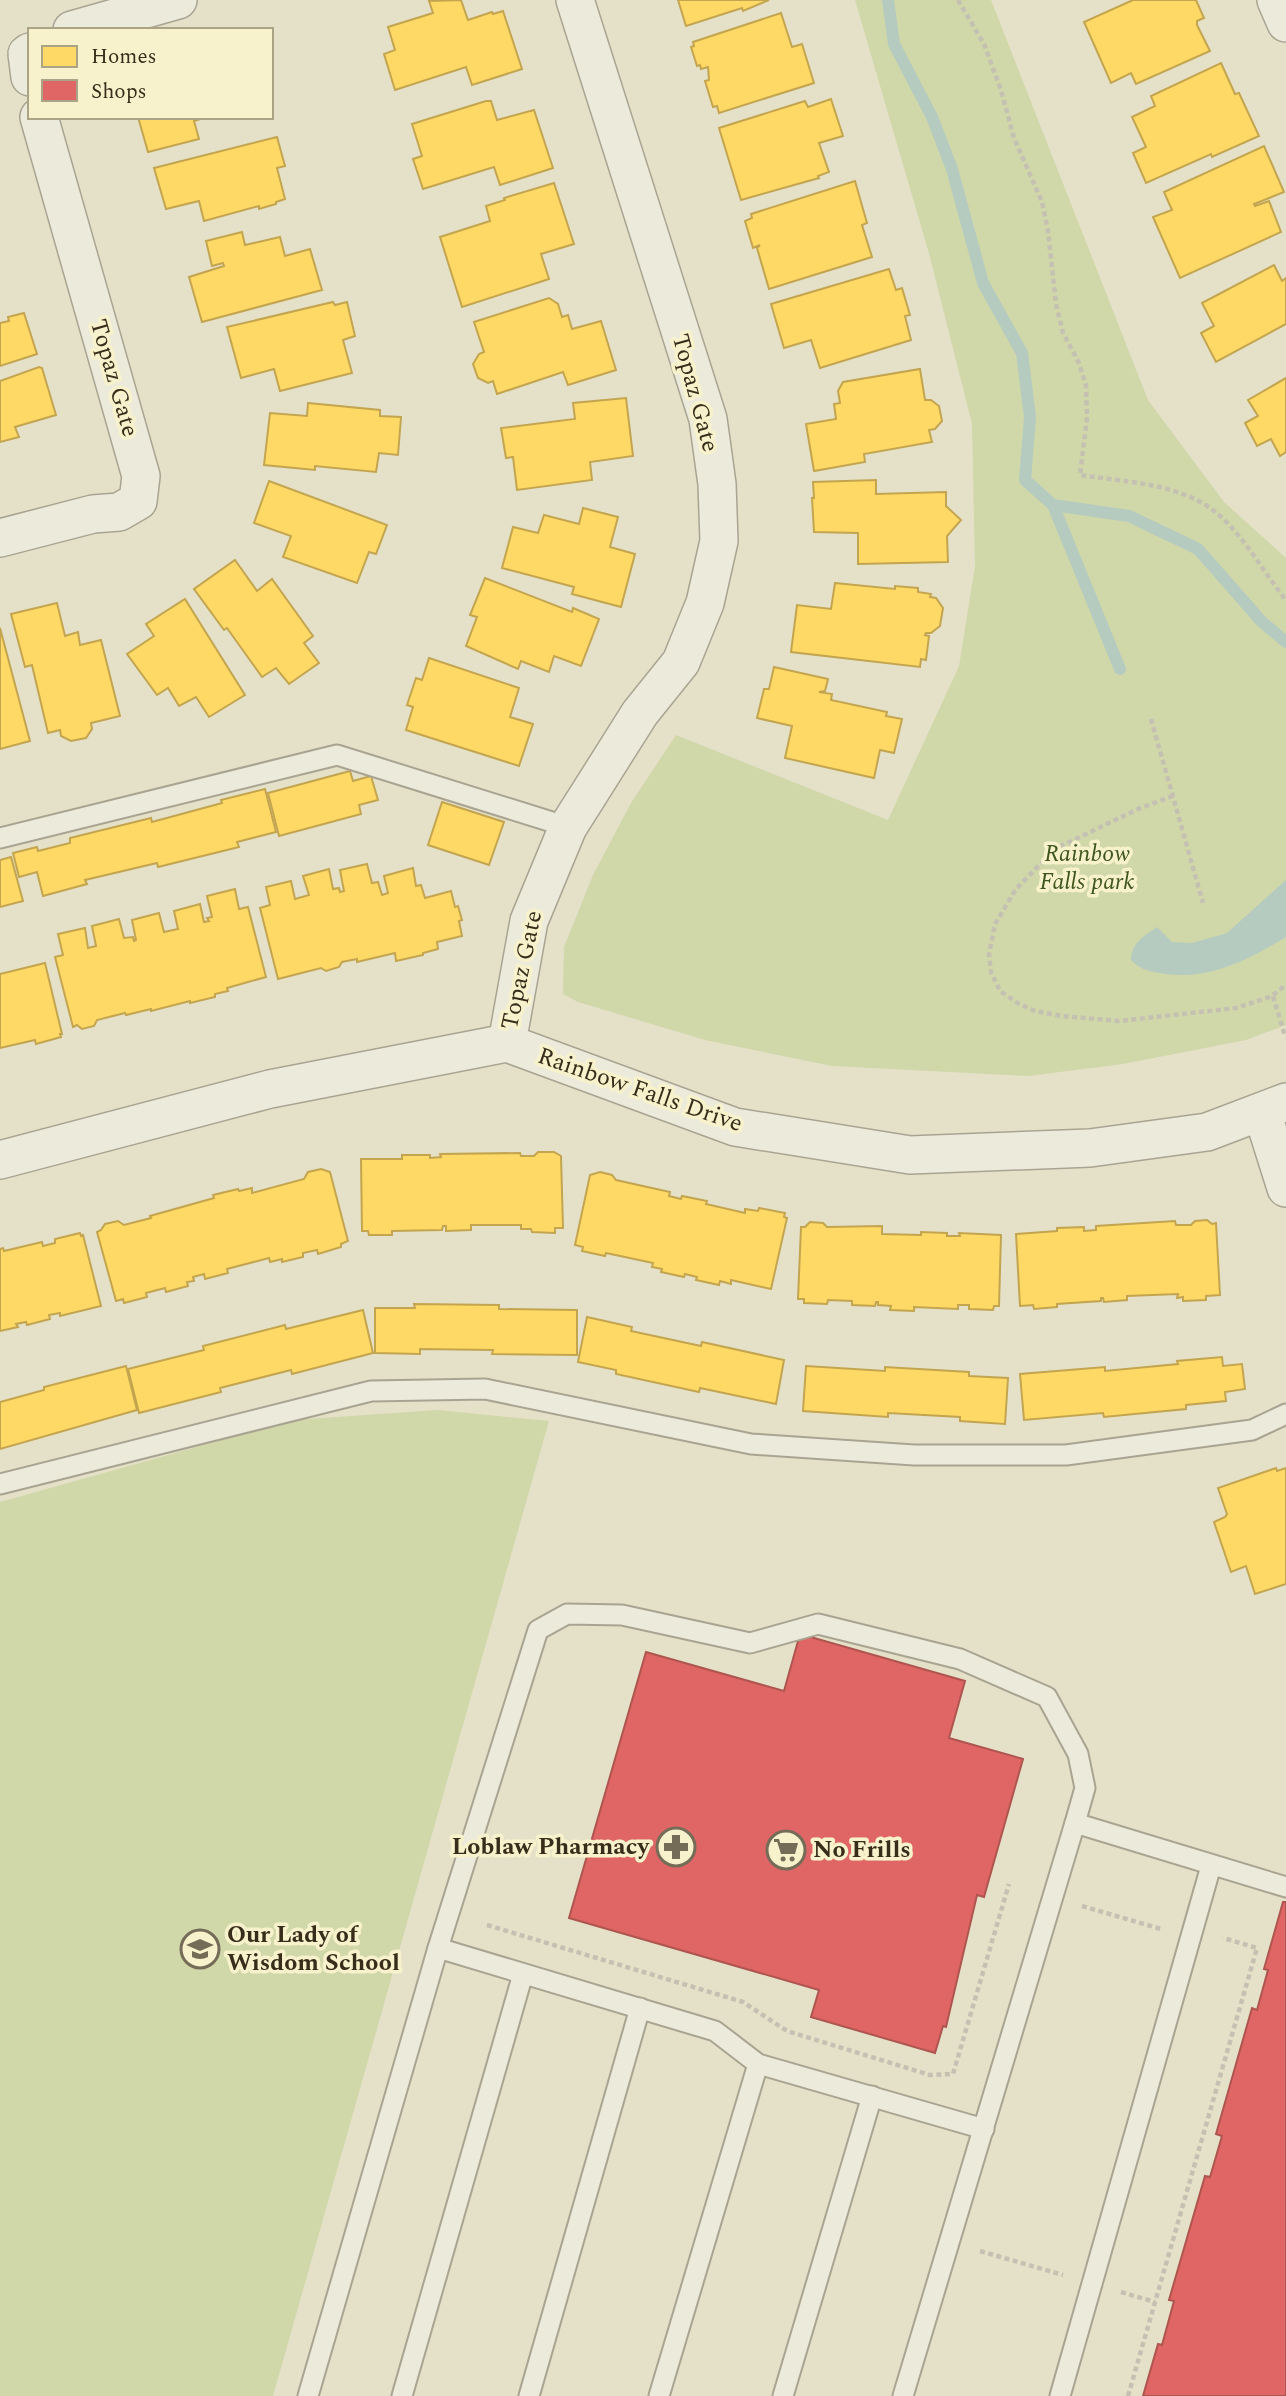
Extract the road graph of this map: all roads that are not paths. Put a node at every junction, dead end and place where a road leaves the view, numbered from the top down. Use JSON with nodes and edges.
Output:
{"nodes":[{"id":1,"x":178,"y":0,"type":"edge"},
{"id":2,"x":575,"y":0,"type":"edge"},
{"id":3,"x":1276,"y":0,"type":"edge"},
{"id":4,"x":1286,"y":23,"type":"edge"},
{"id":5,"x":79,"y":28,"type":"edge"},
{"id":6,"x":40,"y":119,"type":"edge"},
{"id":7,"x":0,"y":538,"type":"edge"},
{"id":8,"x":568,"y":827,"type":"junction"},
{"id":9,"x":0,"y":838,"type":"edge"},
{"id":10,"x":507,"y":1043,"type":"junction"},
{"id":11,"x":1274,"y":1107,"type":"edge"},
{"id":12,"x":0,"y":1160,"type":"edge"},
{"id":13,"x":1286,"y":1188,"type":"edge"},
{"id":14,"x":1286,"y":1414,"type":"edge"},
{"id":15,"x":0,"y":1484,"type":"edge"},
{"id":16,"x":1075,"y":1823,"type":"junction"},
{"id":17,"x":1211,"y":1866,"type":"junction"},
{"id":18,"x":1286,"y":1887,"type":"edge"},
{"id":19,"x":438,"y":1948,"type":"junction"},
{"id":20,"x":523,"y":1974,"type":"junction"},
{"id":21,"x":640,"y":2008,"type":"junction"},
{"id":22,"x":758,"y":2064,"type":"junction"},
{"id":23,"x":872,"y":2096,"type":"junction"},
{"id":24,"x":984,"y":2129,"type":"junction"},
{"id":25,"x":308,"y":2396,"type":"edge"},
{"id":26,"x":402,"y":2396,"type":"edge"},
{"id":27,"x":528,"y":2396,"type":"edge"},
{"id":28,"x":659,"y":2396,"type":"edge"},
{"id":29,"x":783,"y":2396,"type":"edge"},
{"id":30,"x":902,"y":2396,"type":"edge"},
{"id":31,"x":1060,"y":2396,"type":"edge"}],
"edges":[{"from":1,"to":5,"type":"street"},
{"from":2,"to":8,"type":"street","name":"Topaz Gate"},
{"from":3,"to":4,"type":"street"},
{"from":6,"to":7,"type":"street","name":"Topaz Gate"},
{"from":8,"to":9,"type":"lane"},
{"from":8,"to":10,"type":"street","name":"Topaz Gate"},
{"from":10,"to":11,"type":"street","name":"Rainbow Falls Drive"},
{"from":10,"to":12,"type":"street","name":"Rainbow Falls Drive"},
{"from":11,"to":13,"type":"street"},
{"from":14,"to":15,"type":"lane"},
{"from":16,"to":17,"type":"lane"},
{"from":16,"to":19,"type":"lane"},
{"from":16,"to":24,"type":"lane"},
{"from":17,"to":18,"type":"lane"},
{"from":17,"to":31,"type":"lane"},
{"from":19,"to":20,"type":"lane"},
{"from":19,"to":25,"type":"lane"},
{"from":20,"to":21,"type":"lane"},
{"from":20,"to":26,"type":"lane"},
{"from":21,"to":22,"type":"lane"},
{"from":21,"to":27,"type":"lane"},
{"from":22,"to":23,"type":"lane"},
{"from":22,"to":28,"type":"lane"},
{"from":23,"to":24,"type":"lane"},
{"from":23,"to":29,"type":"lane"},
{"from":24,"to":30,"type":"lane"}]}
